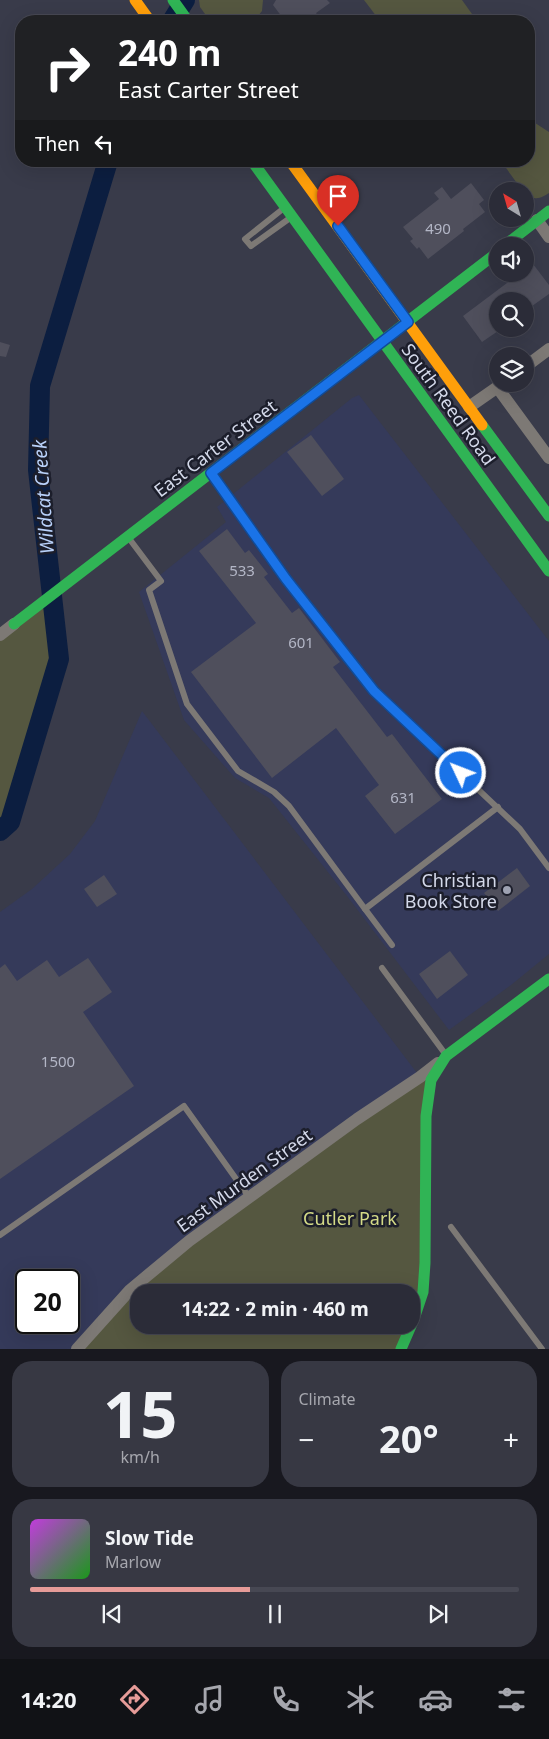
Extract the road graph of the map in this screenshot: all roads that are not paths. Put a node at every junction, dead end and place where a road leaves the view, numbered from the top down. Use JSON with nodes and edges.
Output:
{"nodes":[{"id":1,"x":135,"y":0,"type":"edge"},
{"id":2,"x":173,"y":0,"type":"edge"},
{"id":3,"x":146,"y":15,"type":"edge"},
{"id":4,"x":184,"y":15,"type":"edge"},
{"id":5,"x":256,"y":167,"type":"edge"},
{"id":6,"x":294,"y":167,"type":"edge"},
{"id":7,"x":549,"y":211,"type":"edge"},
{"id":8,"x":288,"y":212,"type":"junction"},
{"id":9,"x":537,"y":220,"type":"junction"},
{"id":10,"x":515,"y":237,"type":"edge"},
{"id":11,"x":549,"y":237,"type":"edge"},
{"id":12,"x":489,"y":259,"type":"edge"},
{"id":13,"x":408,"y":322,"type":"junction"},
{"id":14,"x":382,"y":342,"type":"junction"},
{"id":15,"x":549,"y":349,"type":"edge"},
{"id":16,"x":534,"y":360,"type":"edge"},
{"id":17,"x":490,"y":392,"type":"edge"},
{"id":18,"x":505,"y":392,"type":"edge"},
{"id":19,"x":470,"y":407,"type":"junction"},
{"id":20,"x":549,"y":458,"type":"edge"},
{"id":21,"x":211,"y":473,"type":"junction"},
{"id":22,"x":549,"y":516,"type":"edge"},
{"id":23,"x":127,"y":537,"type":"junction"},
{"id":24,"x":549,"y":571,"type":"edge"},
{"id":25,"x":14,"y":624,"type":"joint"},
{"id":26,"x":0,"y":635,"type":"edge"},
{"id":27,"x":498,"y":807,"type":"junction"},
{"id":28,"x":549,"y":868,"type":"edge"},
{"id":29,"x":365,"y":909,"type":"junction"},
{"id":30,"x":392,"y":945,"type":"dead end"},
{"id":31,"x":382,"y":968,"type":"dead end"},
{"id":32,"x":549,"y":979,"type":"edge"},
{"id":33,"x":446,"y":1056,"type":"junction"},
{"id":34,"x":249,"y":1197,"type":"junction"},
{"id":35,"x":451,"y":1227,"type":"dead end"},
{"id":36,"x":0,"y":1235,"type":"edge"},
{"id":37,"x":76,"y":1349,"type":"edge"},
{"id":38,"x":401,"y":1349,"type":"edge"},
{"id":39,"x":542,"y":1349,"type":"edge"}],
"edges":[{"from":1,"to":3,"type":"street"},
{"from":2,"to":4,"type":"street"},
{"from":5,"to":8,"type":"street","name":"South Reed Road"},
{"from":6,"to":13,"type":"street","name":"South Reed Road"},
{"from":7,"to":9,"type":"street"},
{"from":8,"to":8,"type":"lane"},
{"from":8,"to":14,"type":"street","name":"South Reed Road"},
{"from":9,"to":10,"type":"street"},
{"from":9,"to":11,"type":"street"},
{"from":12,"to":13,"type":"street","name":"East Carter Street"},
{"from":13,"to":14,"type":"street","name":"East Carter Street"},
{"from":13,"to":19,"type":"street","name":"South Reed Road"},
{"from":14,"to":21,"type":"street","name":"East Carter Street"},
{"from":14,"to":24,"type":"street","name":"South Reed Road"},
{"from":15,"to":16,"type":"street"},
{"from":17,"to":19,"type":"street"},
{"from":18,"to":20,"type":"street"},
{"from":19,"to":22,"type":"street","name":"South Reed Road"},
{"from":21,"to":23,"type":"street","name":"East Carter Street"},
{"from":21,"to":27,"type":"lane"},
{"from":23,"to":25,"type":"street","name":"East Carter Street"},
{"from":23,"to":29,"type":"lane"},
{"from":25,"to":26,"type":"street","name":"East Carter Street"},
{"from":27,"to":28,"type":"lane"},
{"from":27,"to":29,"type":"lane"},
{"from":29,"to":30,"type":"lane"},
{"from":31,"to":33,"type":"lane"},
{"from":32,"to":33,"type":"street"},
{"from":33,"to":34,"type":"street","name":"East Murden Street"},
{"from":33,"to":38,"type":"street"},
{"from":34,"to":36,"type":"lane"},
{"from":34,"to":37,"type":"street","name":"East Murden Street"},
{"from":35,"to":39,"type":"lane"}]}
